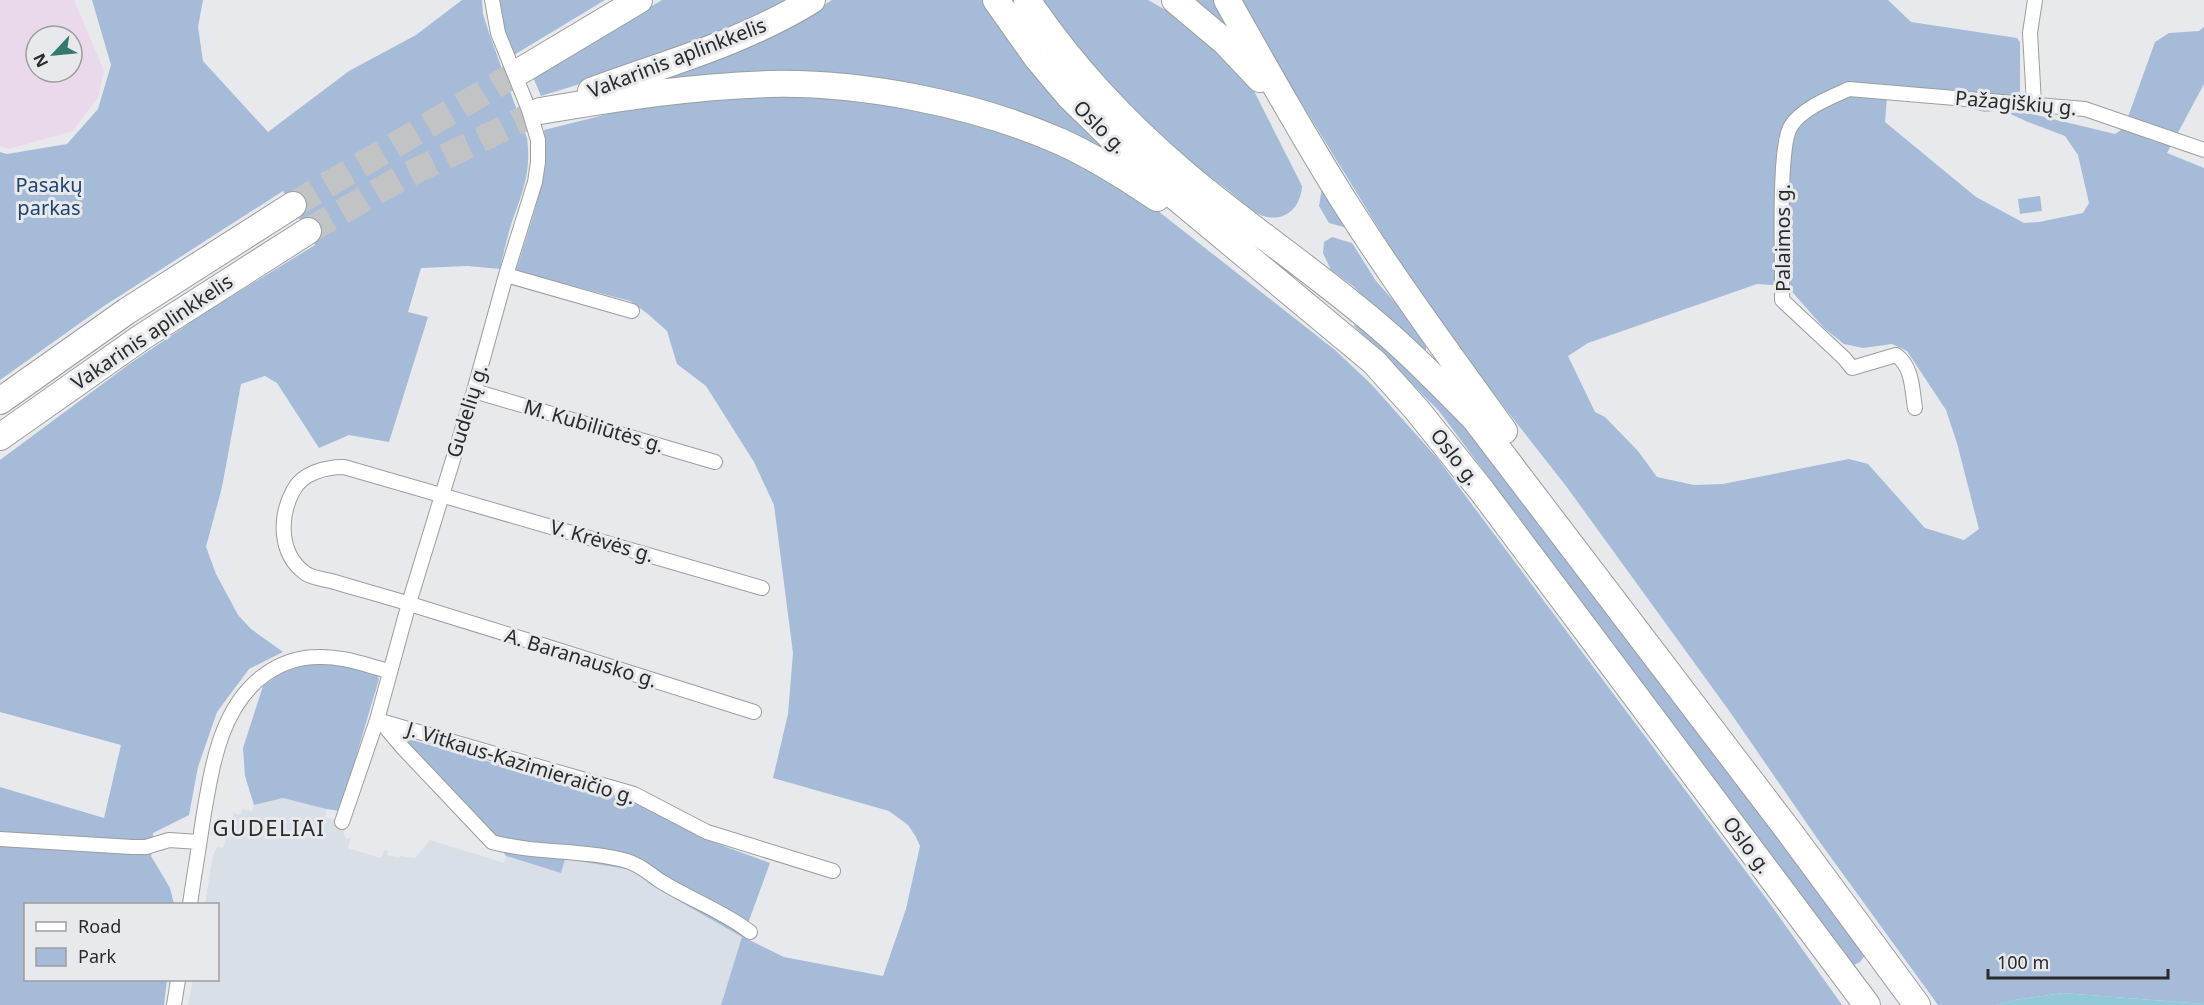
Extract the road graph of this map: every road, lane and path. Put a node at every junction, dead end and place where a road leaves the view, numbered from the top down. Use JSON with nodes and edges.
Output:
{"nodes":[{"id":1,"x":492,"y":0,"type":"edge"},
{"id":2,"x":812,"y":0,"type":"edge"},
{"id":3,"x":996,"y":0,"type":"edge"},
{"id":4,"x":1027,"y":0,"type":"edge"},
{"id":5,"x":1175,"y":0,"type":"edge"},
{"id":6,"x":1227,"y":0,"type":"edge"},
{"id":7,"x":2035,"y":0,"type":"edge"},
{"id":8,"x":633,"y":2,"type":"edge"},
{"id":9,"x":522,"y":70,"type":"tunnel mouth"},
{"id":10,"x":1824,"y":100,"type":"joint"},
{"id":11,"x":2034,"y":103,"type":"junction"},
{"id":12,"x":1301,"y":131,"type":"junction"},
{"id":13,"x":2204,"y":150,"type":"edge"},
{"id":14,"x":293,"y":206,"type":"tunnel mouth"},
{"id":15,"x":308,"y":231,"type":"tunnel mouth"},
{"id":16,"x":1237,"y":250,"type":"junction"},
{"id":17,"x":506,"y":275,"type":"junction"},
{"id":18,"x":632,"y":310,"type":"dead end"},
{"id":19,"x":474,"y":391,"type":"junction"},
{"id":20,"x":0,"y":401,"type":"edge"},
{"id":21,"x":1915,"y":408,"type":"dead end"},
{"id":22,"x":0,"y":437,"type":"edge"},
{"id":23,"x":715,"y":462,"type":"dead end"},
{"id":24,"x":441,"y":494,"type":"junction"},
{"id":25,"x":762,"y":588,"type":"dead end"},
{"id":26,"x":409,"y":603,"type":"junction"},
{"id":27,"x":389,"y":671,"type":"junction"},
{"id":28,"x":754,"y":712,"type":"dead end"},
{"id":29,"x":382,"y":722,"type":"junction"},
{"id":30,"x":342,"y":822,"type":"dead end"},
{"id":31,"x":1791,"y":834,"type":"junction"},
{"id":32,"x":0,"y":839,"type":"edge"},
{"id":33,"x":200,"y":842,"type":"junction"},
{"id":34,"x":833,"y":871,"type":"dead end"},
{"id":35,"x":190,"y":903,"type":"edge"},
{"id":36,"x":750,"y":932,"type":"dead end"},
{"id":37,"x":178,"y":981,"type":"edge"},
{"id":38,"x":174,"y":1005,"type":"edge"},
{"id":39,"x":1868,"y":1005,"type":"edge"},
{"id":40,"x":1917,"y":1005,"type":"edge"}],
"edges":[{"from":1,"to":17,"type":"street","name":"Gudelių g."},
{"from":2,"to":16,"type":"highway","name":"Vakarinis aplinkkelis"},
{"from":3,"to":16,"type":"highway","name":"Oslo g."},
{"from":4,"to":31,"type":"highway","name":"Oslo g."},
{"from":5,"to":12,"type":"highway"},
{"from":6,"to":12,"type":"highway"},
{"from":7,"to":11,"type":"street"},
{"from":8,"to":9,"type":"highway"},
{"from":10,"to":11,"type":"street","name":"Pažagiškių g."},
{"from":10,"to":21,"type":"street","name":"Palaimos g."},
{"from":11,"to":13,"type":"street","name":"Pažagiškių g."},
{"from":12,"to":31,"type":"highway"},
{"from":14,"to":20,"type":"highway","name":"Vakarinis aplinkkelis"},
{"from":15,"to":22,"type":"highway","name":"Vakarinis aplinkkelis"},
{"from":16,"to":39,"type":"highway","name":"Oslo g."},
{"from":17,"to":18,"type":"street"},
{"from":17,"to":19,"type":"street","name":"Gudelių g."},
{"from":19,"to":23,"type":"street","name":"M. Kubiliūtės g."},
{"from":19,"to":24,"type":"street","name":"Gudelių g."},
{"from":24,"to":25,"type":"street","name":"V. Krėvės g."},
{"from":24,"to":26,"type":"street","name":"Gudelių g."},
{"from":24,"to":26,"type":"street","name":"V. Krėvės g."},
{"from":26,"to":27,"type":"street","name":"Gudelių g."},
{"from":26,"to":28,"type":"street","name":"A. Baranausko g."},
{"from":27,"to":29,"type":"street","name":"Gudelių g."},
{"from":27,"to":33,"type":"street"},
{"from":29,"to":30,"type":"street","name":"Gudelių g."},
{"from":29,"to":34,"type":"street","name":"J. Vitkaus-Kazimieraičio g."},
{"from":29,"to":36,"type":"street"},
{"from":31,"to":40,"type":"highway","name":"Oslo g."},
{"from":32,"to":33,"type":"street"},
{"from":33,"to":35,"type":"street"},
{"from":37,"to":38,"type":"street"}]}
